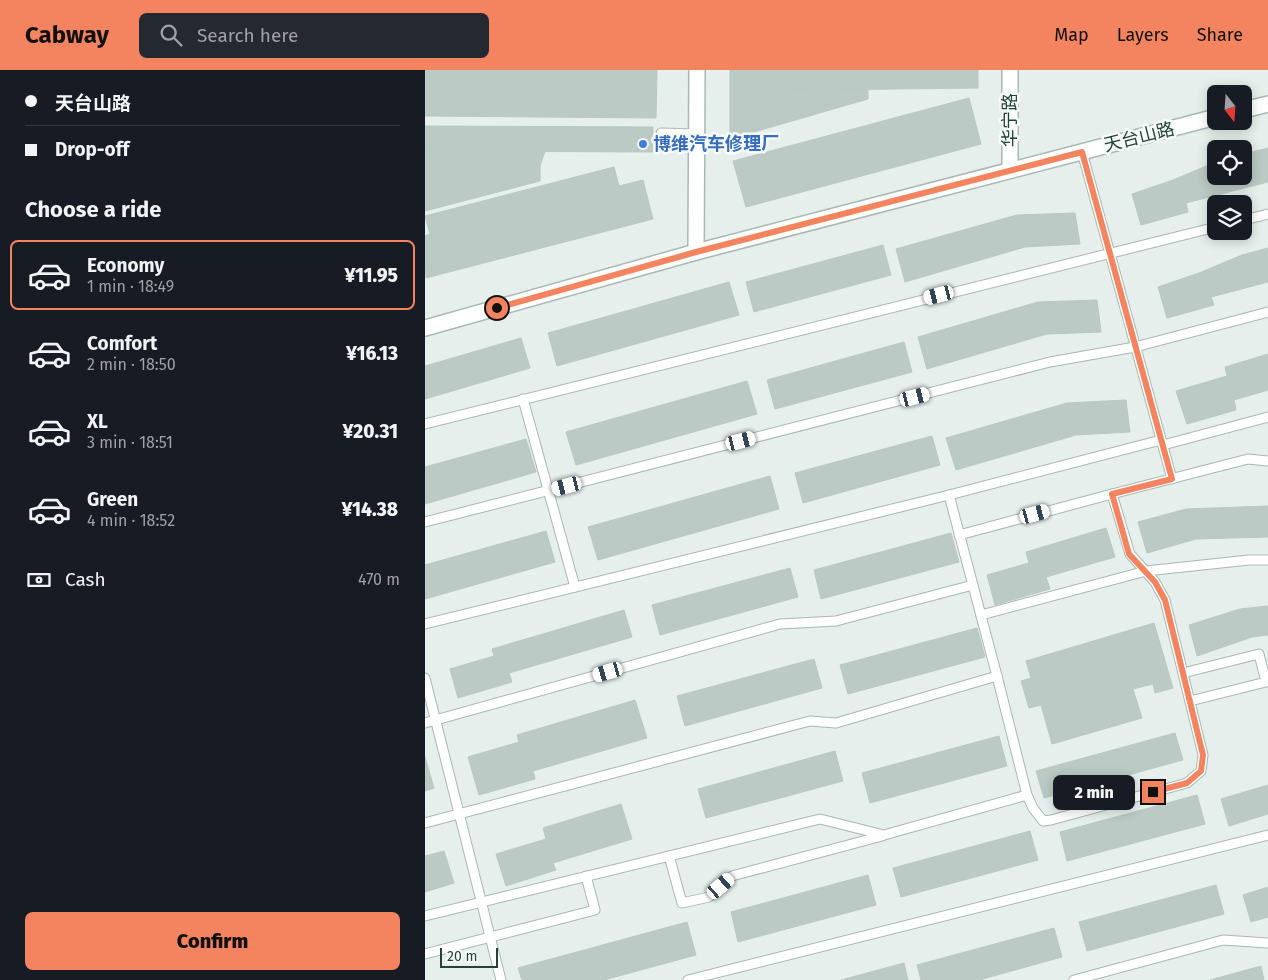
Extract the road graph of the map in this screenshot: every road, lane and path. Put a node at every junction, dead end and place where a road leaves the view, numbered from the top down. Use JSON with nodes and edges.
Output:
{"nodes":[{"id":1,"x":697,"y":70,"type":"edge"},
{"id":2,"x":1011,"y":70,"type":"edge"},
{"id":3,"x":1268,"y":104,"type":"edge"},
{"id":4,"x":1253,"y":108,"type":"edge"},
{"id":5,"x":1207,"y":119,"type":"edge"},
{"id":6,"x":661,"y":133,"type":"dead end"},
{"id":7,"x":697,"y":134,"type":"junction"},
{"id":8,"x":1082,"y":152,"type":"junction"},
{"id":9,"x":1010,"y":170,"type":"junction"},
{"id":10,"x":1268,"y":214,"type":"edge"},
{"id":11,"x":1252,"y":218,"type":"edge"},
{"id":12,"x":1207,"y":228,"type":"edge"},
{"id":13,"x":696,"y":252,"type":"junction"},
{"id":14,"x":1109,"y":252,"type":"junction"},
{"id":15,"x":1268,"y":312,"type":"edge"},
{"id":16,"x":425,"y":328,"type":"edge"},
{"id":17,"x":1135,"y":347,"type":"junction"},
{"id":18,"x":523,"y":399,"type":"junction"},
{"id":19,"x":1268,"y":417,"type":"edge"},
{"id":20,"x":425,"y":424,"type":"edge"},
{"id":21,"x":1162,"y":443,"type":"junction"},
{"id":22,"x":1268,"y":461,"type":"edge"},
{"id":23,"x":1172,"y":479,"type":"junction"},
{"id":24,"x":548,"y":490,"type":"junction"},
{"id":25,"x":1112,"y":494,"type":"junction"},
{"id":26,"x":949,"y":495,"type":"junction"},
{"id":27,"x":425,"y":522,"type":"edge"},
{"id":28,"x":959,"y":535,"type":"junction"},
{"id":29,"x":1268,"y":560,"type":"edge"},
{"id":30,"x":1146,"y":571,"type":"junction"},
{"id":31,"x":973,"y":586,"type":"junction"},
{"id":32,"x":575,"y":587,"type":"junction"},
{"id":33,"x":981,"y":615,"type":"junction"},
{"id":34,"x":425,"y":624,"type":"edge"},
{"id":35,"x":1183,"y":673,"type":"junction"},
{"id":36,"x":997,"y":676,"type":"junction"},
{"id":37,"x":425,"y":678,"type":"edge"},
{"id":38,"x":1190,"y":701,"type":"junction"},
{"id":39,"x":436,"y":720,"type":"junction"},
{"id":40,"x":425,"y":723,"type":"edge"},
{"id":41,"x":1027,"y":795,"type":"junction"},
{"id":42,"x":459,"y":814,"type":"junction"},
{"id":43,"x":425,"y":823,"type":"edge"},
{"id":44,"x":884,"y":835,"type":"junction"},
{"id":45,"x":1268,"y":835,"type":"edge"},
{"id":46,"x":669,"y":856,"type":"junction"},
{"id":47,"x":586,"y":876,"type":"junction"},
{"id":48,"x":482,"y":902,"type":"junction"},
{"id":49,"x":425,"y":916,"type":"edge"},
{"id":50,"x":490,"y":937,"type":"junction"},
{"id":51,"x":1268,"y":943,"type":"edge"},
{"id":52,"x":425,"y":954,"type":"edge"},
{"id":53,"x":501,"y":980,"type":"edge"},
{"id":54,"x":688,"y":980,"type":"edge"},
{"id":55,"x":1074,"y":980,"type":"edge"}],
"edges":[{"from":1,"to":7,"type":"street"},
{"from":2,"to":9,"type":"street","name":"华宁路"},
{"from":3,"to":4,"type":"street"},
{"from":5,"to":8,"type":"street","name":"天台山路"},
{"from":6,"to":7,"type":"lane"},
{"from":7,"to":13,"type":"street"},
{"from":8,"to":9,"type":"street","name":"天台山路"},
{"from":8,"to":14,"type":"lane"},
{"from":9,"to":13,"type":"street","name":"天台山路"},
{"from":10,"to":11,"type":"lane"},
{"from":12,"to":14,"type":"lane"},
{"from":13,"to":16,"type":"street","name":"天台山路"},
{"from":14,"to":17,"type":"lane"},
{"from":14,"to":18,"type":"lane"},
{"from":15,"to":17,"type":"lane"},
{"from":17,"to":21,"type":"lane"},
{"from":17,"to":24,"type":"lane"},
{"from":18,"to":20,"type":"lane"},
{"from":18,"to":24,"type":"lane"},
{"from":19,"to":21,"type":"lane"},
{"from":21,"to":23,"type":"lane"},
{"from":21,"to":26,"type":"lane"},
{"from":22,"to":23,"type":"lane"},
{"from":23,"to":25,"type":"lane"},
{"from":24,"to":27,"type":"lane"},
{"from":24,"to":32,"type":"lane"},
{"from":25,"to":28,"type":"lane"},
{"from":25,"to":30,"type":"lane"},
{"from":26,"to":28,"type":"lane"},
{"from":26,"to":32,"type":"lane"},
{"from":28,"to":31,"type":"lane"},
{"from":29,"to":30,"type":"lane"},
{"from":30,"to":33,"type":"lane"},
{"from":30,"to":35,"type":"lane"},
{"from":31,"to":33,"type":"lane"},
{"from":31,"to":39,"type":"lane"},
{"from":32,"to":34,"type":"lane"},
{"from":33,"to":36,"type":"lane"},
{"from":35,"to":38,"type":"lane"},
{"from":35,"to":38,"type":"lane"},
{"from":36,"to":41,"type":"lane"},
{"from":36,"to":42,"type":"lane"},
{"from":37,"to":39,"type":"lane"},
{"from":38,"to":41,"type":"lane"},
{"from":39,"to":40,"type":"lane"},
{"from":39,"to":42,"type":"lane"},
{"from":41,"to":44,"type":"lane"},
{"from":42,"to":43,"type":"lane"},
{"from":42,"to":48,"type":"lane"},
{"from":44,"to":46,"type":"lane"},
{"from":44,"to":46,"type":"lane"},
{"from":45,"to":54,"type":"lane"},
{"from":46,"to":47,"type":"lane"},
{"from":47,"to":48,"type":"lane"},
{"from":47,"to":50,"type":"lane"},
{"from":48,"to":49,"type":"lane"},
{"from":48,"to":50,"type":"lane"},
{"from":50,"to":52,"type":"lane"},
{"from":50,"to":53,"type":"lane"},
{"from":51,"to":55,"type":"lane"}]}
